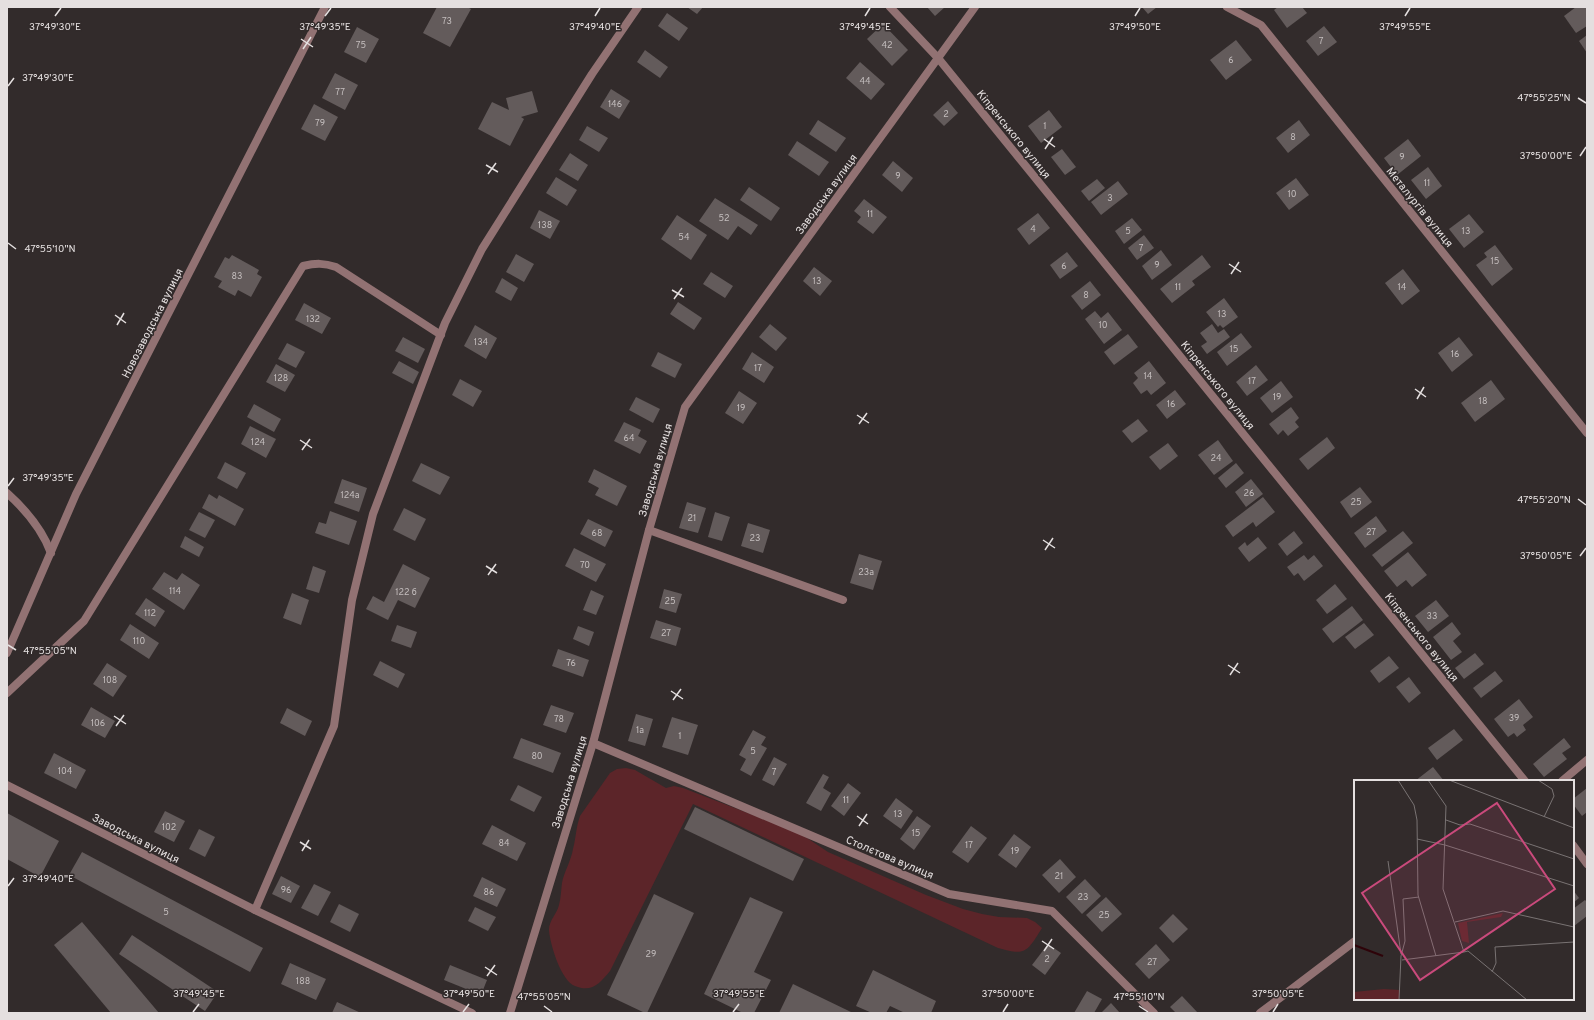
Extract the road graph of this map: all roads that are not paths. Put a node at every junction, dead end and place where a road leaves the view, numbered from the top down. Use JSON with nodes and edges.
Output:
{"nodes":[{"id":1,"x":325,"y":7,"type":"edge"},
{"id":2,"x":638,"y":7,"type":"edge"},
{"id":3,"x":890,"y":7,"type":"edge"},
{"id":4,"x":975,"y":7,"type":"edge"},
{"id":5,"x":1227,"y":7,"type":"edge"},
{"id":6,"x":938,"y":58,"type":"junction"},
{"id":7,"x":441,"y":335,"type":"junction"},
{"id":8,"x":1587,"y":433,"type":"edge"},
{"id":9,"x":7,"y":493,"type":"edge"},
{"id":10,"x":649,"y":530,"type":"junction"},
{"id":11,"x":51,"y":553,"type":"junction"},
{"id":12,"x":843,"y":600,"type":"dead end"},
{"id":13,"x":7,"y":653,"type":"edge"},
{"id":14,"x":7,"y":693,"type":"edge"},
{"id":15,"x":593,"y":743,"type":"junction"},
{"id":16,"x":1587,"y":760,"type":"edge"},
{"id":17,"x":1524,"y":780,"type":"edge"},
{"id":18,"x":1563,"y":780,"type":"edge"},
{"id":19,"x":7,"y":785,"type":"edge"},
{"id":20,"x":1574,"y":846,"type":"edge"},
{"id":21,"x":1587,"y":864,"type":"edge"},
{"id":22,"x":255,"y":910,"type":"junction"},
{"id":23,"x":1354,"y":941,"type":"edge"},
{"id":24,"x":472,"y":1013,"type":"edge"},
{"id":25,"x":510,"y":1013,"type":"edge"},
{"id":26,"x":1154,"y":1013,"type":"edge"},
{"id":27,"x":1260,"y":1013,"type":"edge"}],
"edges":[{"from":1,"to":11,"type":"street","name":"Новозаводська вулиця"},
{"from":2,"to":7,"type":"street"},
{"from":3,"to":6,"type":"street","name":"Кіпренського вулиця"},
{"from":4,"to":6,"type":"street","name":"Заводська вулиця"},
{"from":5,"to":8,"type":"street","name":"Металургів вулиця"},
{"from":6,"to":10,"type":"street","name":"Заводська вулиця"},
{"from":6,"to":17,"type":"street","name":"Кіпренського вулиця"},
{"from":7,"to":14,"type":"street"},
{"from":7,"to":22,"type":"street"},
{"from":9,"to":11,"type":"street"},
{"from":10,"to":12,"type":"street"},
{"from":10,"to":15,"type":"street","name":"Заводська вулиця"},
{"from":11,"to":13,"type":"street","name":"Новозаводська вулиця"},
{"from":15,"to":25,"type":"street","name":"Заводська вулиця"},
{"from":15,"to":26,"type":"street","name":"Столєтова вулиця"},
{"from":16,"to":18,"type":"street"},
{"from":19,"to":22,"type":"street","name":"Заводська вулиця"},
{"from":20,"to":21,"type":"street"},
{"from":22,"to":24,"type":"street","name":"Заводська вулиця"},
{"from":23,"to":27,"type":"street"}]}
